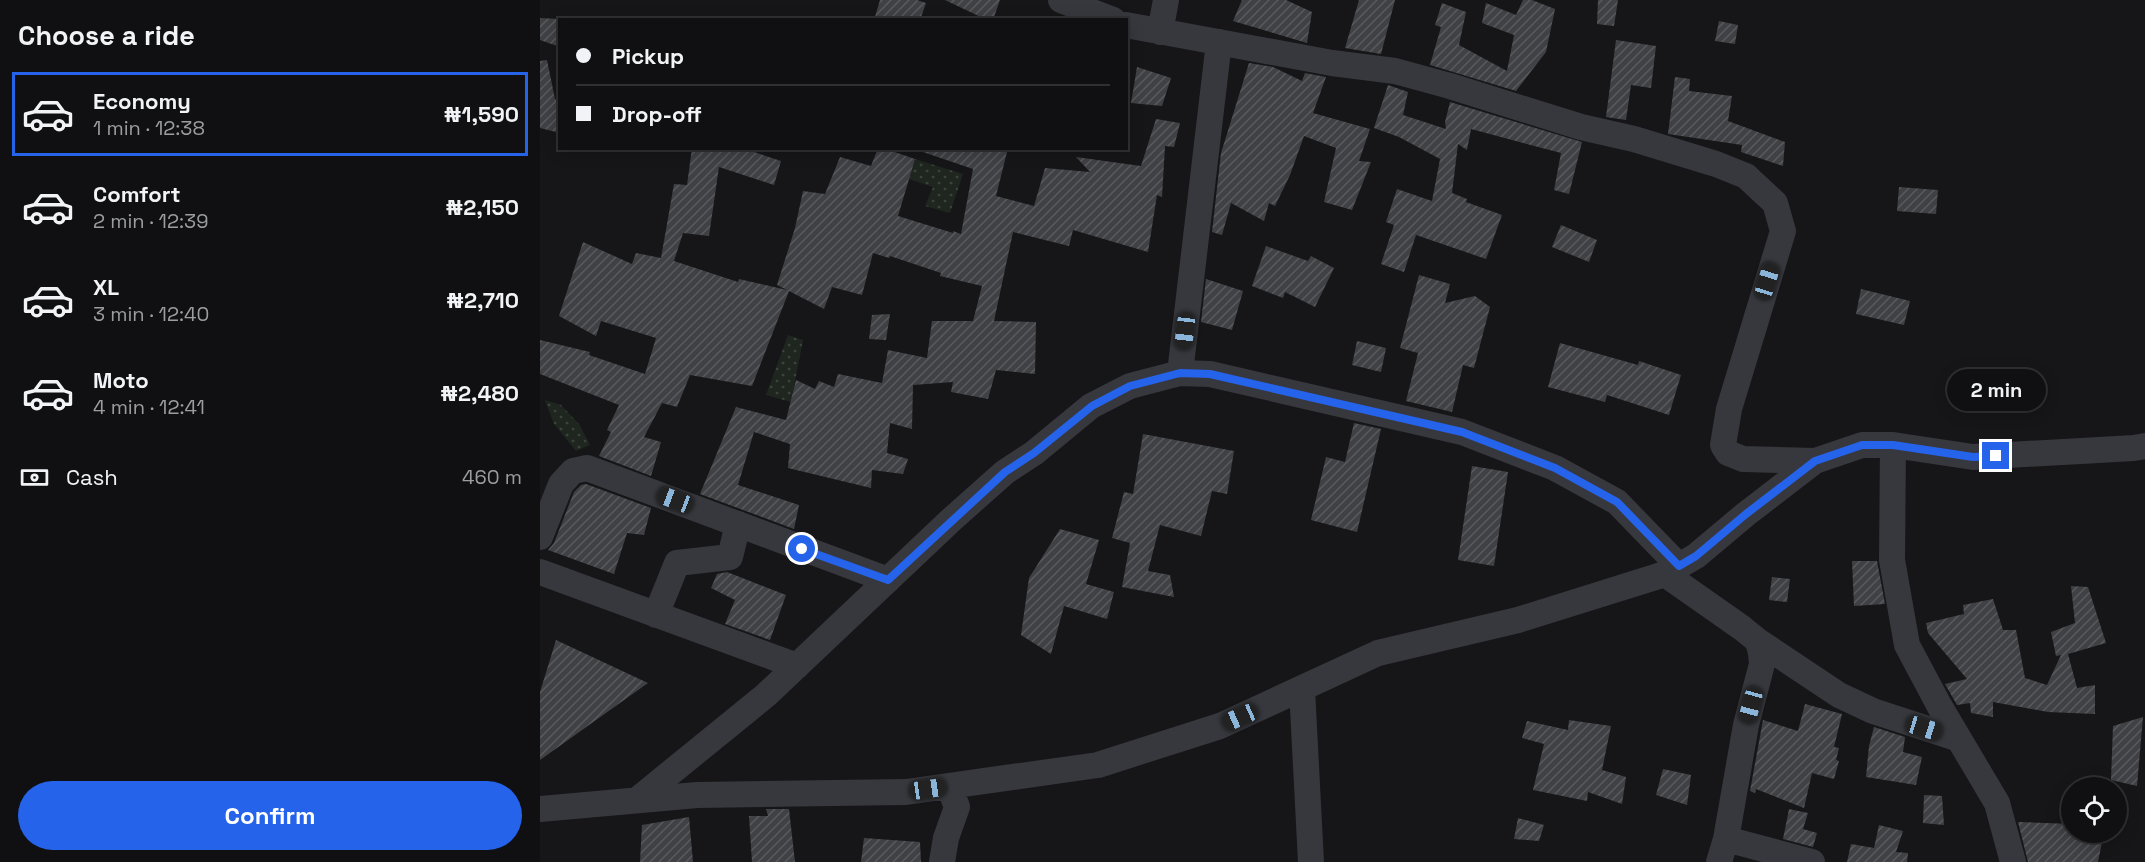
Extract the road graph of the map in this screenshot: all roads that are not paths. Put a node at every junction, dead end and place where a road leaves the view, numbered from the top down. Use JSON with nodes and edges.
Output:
{"nodes":[{"id":1,"x":1061,"y":0,"type":"edge"},
{"id":2,"x":1166,"y":0,"type":"edge"},
{"id":3,"x":1108,"y":18,"type":"edge"},
{"id":4,"x":1128,"y":25,"type":"edge"},
{"id":5,"x":1160,"y":32,"type":"junction"},
{"id":6,"x":1219,"y":42,"type":"junction"},
{"id":7,"x":1180,"y":373,"type":"junction"},
{"id":8,"x":1893,"y":445,"type":"junction"},
{"id":9,"x":2141,"y":454,"type":"edge"},
{"id":10,"x":1815,"y":461,"type":"junction"},
{"id":11,"x":738,"y":524,"type":"junction"},
{"id":12,"x":540,"y":537,"type":"edge"},
{"id":13,"x":1672,"y":570,"type":"junction"},
{"id":14,"x":540,"y":572,"type":"edge"},
{"id":15,"x":888,"y":580,"type":"junction"},
{"id":16,"x":656,"y":615,"type":"junction"},
{"id":17,"x":1758,"y":641,"type":"junction"},
{"id":18,"x":797,"y":666,"type":"junction"},
{"id":19,"x":1302,"y":689,"type":"junction"},
{"id":20,"x":1959,"y":739,"type":"junction"},
{"id":21,"x":949,"y":786,"type":"junction"},
{"id":22,"x":637,"y":800,"type":"junction"},
{"id":23,"x":540,"y":808,"type":"edge"},
{"id":24,"x":1723,"y":851,"type":"edge"},
{"id":25,"x":942,"y":862,"type":"edge"},
{"id":26,"x":1311,"y":862,"type":"edge"},
{"id":27,"x":1812,"y":862,"type":"edge"},
{"id":28,"x":2013,"y":862,"type":"edge"}],
"edges":[{"from":1,"to":3,"type":"street"},
{"from":2,"to":5,"type":"street"},
{"from":4,"to":5,"type":"street"},
{"from":5,"to":6,"type":"street"},
{"from":6,"to":7,"type":"street"},
{"from":6,"to":10,"type":"street"},
{"from":7,"to":13,"type":"street"},
{"from":7,"to":15,"type":"street"},
{"from":8,"to":9,"type":"street"},
{"from":8,"to":10,"type":"street"},
{"from":8,"to":20,"type":"street"},
{"from":10,"to":13,"type":"street"},
{"from":11,"to":12,"type":"street"},
{"from":11,"to":15,"type":"street"},
{"from":11,"to":16,"type":"street"},
{"from":13,"to":17,"type":"street"},
{"from":13,"to":19,"type":"street"},
{"from":14,"to":16,"type":"street"},
{"from":15,"to":18,"type":"street"},
{"from":16,"to":18,"type":"street"},
{"from":17,"to":20,"type":"street"},
{"from":17,"to":24,"type":"street"},
{"from":18,"to":22,"type":"street"},
{"from":19,"to":21,"type":"street"},
{"from":19,"to":26,"type":"street"},
{"from":20,"to":28,"type":"street"},
{"from":21,"to":22,"type":"street"},
{"from":21,"to":25,"type":"street"},
{"from":22,"to":23,"type":"street"},
{"from":24,"to":27,"type":"street"}]}
